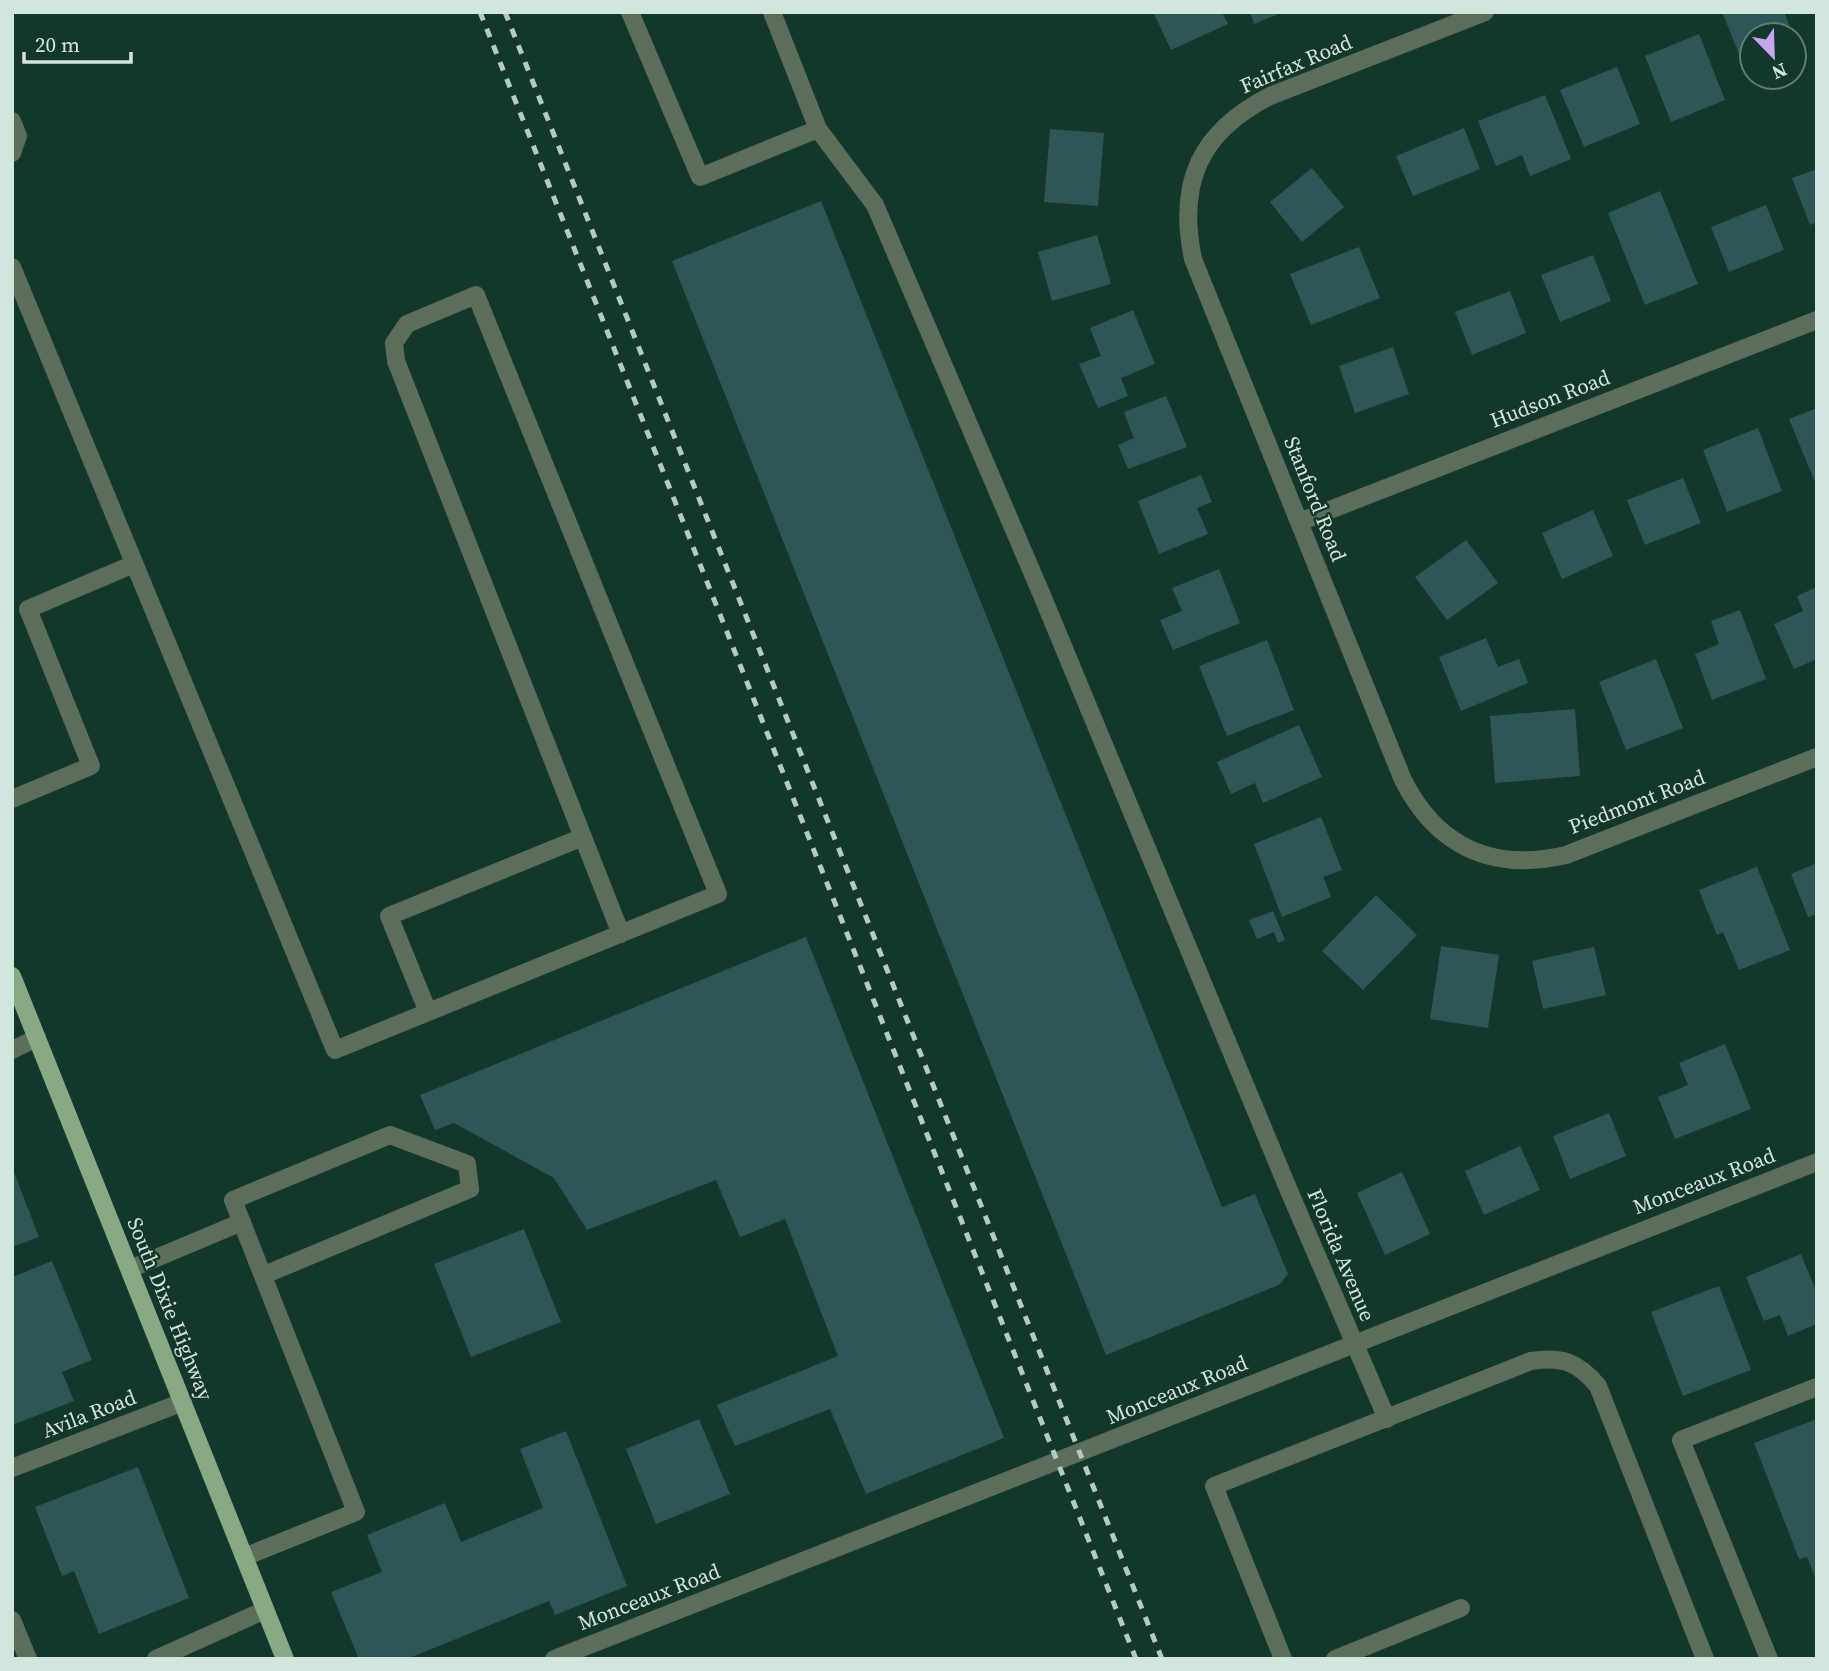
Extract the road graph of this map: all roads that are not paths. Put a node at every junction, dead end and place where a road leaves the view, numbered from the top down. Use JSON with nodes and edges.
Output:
{"nodes":[{"id":1,"x":630,"y":12,"type":"edge"},
{"id":2,"x":772,"y":12,"type":"edge"},
{"id":3,"x":1485,"y":12,"type":"edge"},
{"id":4,"x":12,"y":121,"type":"edge"},
{"id":5,"x":818,"y":130,"type":"junction"},
{"id":6,"x":1212,"y":141,"type":"joint"},
{"id":7,"x":12,"y":153,"type":"edge"},
{"id":8,"x":12,"y":267,"type":"edge"},
{"id":9,"x":1817,"y":320,"type":"edge"},
{"id":10,"x":1299,"y":522,"type":"junction"},
{"id":11,"x":134,"y":564,"type":"junction"},
{"id":12,"x":1817,"y":757,"type":"edge"},
{"id":13,"x":12,"y":799,"type":"edge"},
{"id":14,"x":583,"y":837,"type":"junction"},
{"id":15,"x":1470,"y":849,"type":"joint"},
{"id":16,"x":621,"y":933,"type":"junction"},
{"id":17,"x":12,"y":976,"type":"edge"},
{"id":18,"x":428,"y":1012,"type":"junction"},
{"id":19,"x":37,"y":1038,"type":"junction"},
{"id":20,"x":12,"y":1050,"type":"edge"},
{"id":21,"x":1817,"y":1162,"type":"edge"},
{"id":22,"x":242,"y":1222,"type":"junction"},
{"id":23,"x":130,"y":1269,"type":"junction"},
{"id":24,"x":264,"y":1275,"type":"junction"},
{"id":25,"x":1354,"y":1342,"type":"junction"},
{"id":26,"x":1817,"y":1387,"type":"edge"},
{"id":27,"x":183,"y":1402,"type":"junction"},
{"id":28,"x":1387,"y":1419,"type":"junction"},
{"id":29,"x":12,"y":1468,"type":"edge"},
{"id":30,"x":244,"y":1557,"type":"junction"},
{"id":31,"x":1461,"y":1608,"type":"dead end"},
{"id":32,"x":265,"y":1610,"type":"junction"},
{"id":33,"x":12,"y":1620,"type":"edge"},
{"id":34,"x":28,"y":1659,"type":"edge"},
{"id":35,"x":156,"y":1659,"type":"edge"},
{"id":36,"x":285,"y":1659,"type":"edge"},
{"id":37,"x":554,"y":1659,"type":"edge"},
{"id":38,"x":1283,"y":1659,"type":"edge"},
{"id":39,"x":1335,"y":1659,"type":"edge"},
{"id":40,"x":1705,"y":1659,"type":"edge"},
{"id":41,"x":1769,"y":1659,"type":"edge"}],
"edges":[{"from":1,"to":5,"type":"street"},
{"from":2,"to":5,"type":"street","name":"Florida Avenue"},
{"from":3,"to":6,"type":"street","name":"Fairfax Road"},
{"from":4,"to":7,"type":"street"},
{"from":5,"to":25,"type":"street","name":"Florida Avenue"},
{"from":6,"to":10,"type":"street","name":"Stanford Road"},
{"from":8,"to":11,"type":"street"},
{"from":9,"to":10,"type":"street","name":"Hudson Road"},
{"from":10,"to":15,"type":"street","name":"Stanford Road"},
{"from":11,"to":13,"type":"street"},
{"from":11,"to":18,"type":"street"},
{"from":12,"to":15,"type":"street","name":"Piedmont Road"},
{"from":14,"to":16,"type":"street"},
{"from":14,"to":16,"type":"street"},
{"from":14,"to":18,"type":"street"},
{"from":16,"to":18,"type":"street"},
{"from":17,"to":19,"type":"main road","name":"South Dixie Highway"},
{"from":19,"to":20,"type":"street"},
{"from":19,"to":23,"type":"main road","name":"South Dixie Highway"},
{"from":21,"to":25,"type":"street","name":"Monceaux Road"},
{"from":22,"to":23,"type":"street"},
{"from":22,"to":24,"type":"street"},
{"from":22,"to":24,"type":"street"},
{"from":23,"to":27,"type":"main road","name":"South Dixie Highway"},
{"from":24,"to":30,"type":"street"},
{"from":25,"to":28,"type":"street","name":"Florida Avenue"},
{"from":25,"to":37,"type":"street","name":"Monceaux Road"},
{"from":26,"to":41,"type":"street"},
{"from":27,"to":29,"type":"street","name":"Avila Road"},
{"from":27,"to":30,"type":"main road","name":"South Dixie Highway"},
{"from":28,"to":38,"type":"street"},
{"from":28,"to":40,"type":"street"},
{"from":30,"to":32,"type":"main road","name":"South Dixie Highway"},
{"from":31,"to":39,"type":"street"},
{"from":32,"to":35,"type":"street"},
{"from":32,"to":36,"type":"main road","name":"South Dixie Highway"},
{"from":33,"to":34,"type":"street"}]}
